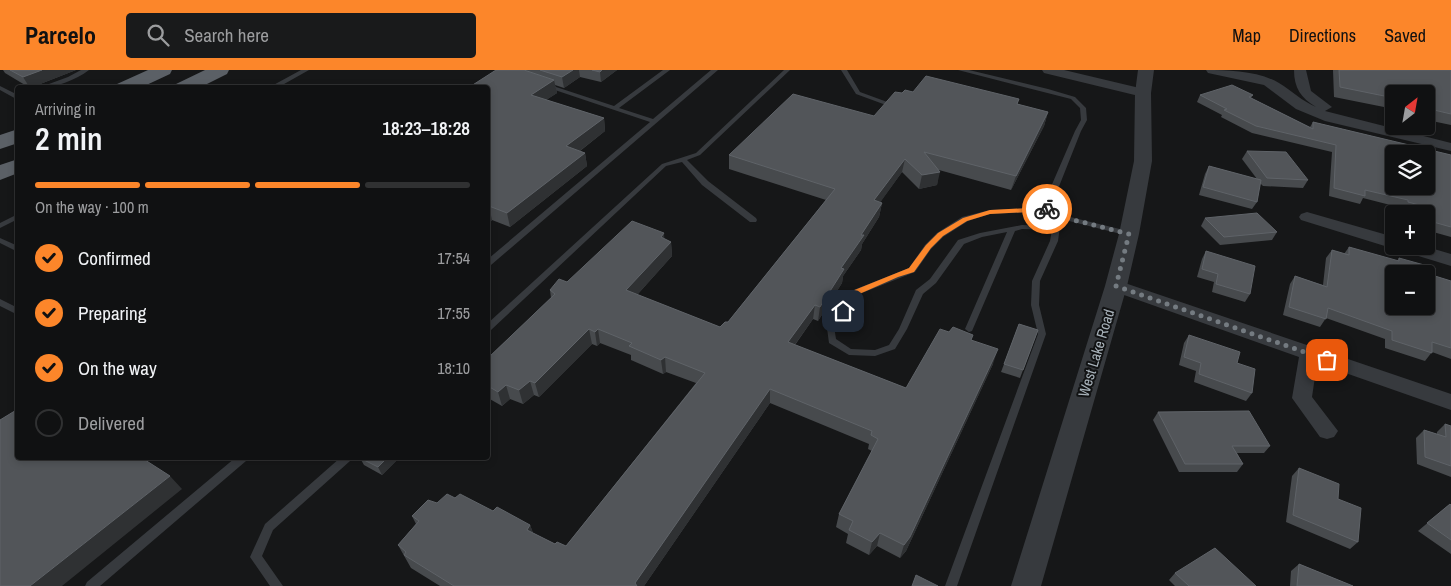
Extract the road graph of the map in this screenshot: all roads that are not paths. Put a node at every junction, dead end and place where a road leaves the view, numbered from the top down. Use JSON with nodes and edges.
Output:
{"nodes":[{"id":1,"x":86,"y":70,"type":"edge"},
{"id":2,"x":163,"y":70,"type":"edge"},
{"id":3,"x":220,"y":70,"type":"edge"},
{"id":4,"x":306,"y":70,"type":"edge"},
{"id":5,"x":667,"y":70,"type":"edge"},
{"id":6,"x":715,"y":70,"type":"edge"},
{"id":7,"x":787,"y":70,"type":"edge"},
{"id":8,"x":844,"y":70,"type":"edge"},
{"id":9,"x":961,"y":70,"type":"edge"},
{"id":10,"x":1048,"y":70,"type":"edge"},
{"id":11,"x":1146,"y":70,"type":"edge"},
{"id":12,"x":1212,"y":70,"type":"edge"},
{"id":13,"x":1300,"y":70,"type":"edge"},
{"id":14,"x":534,"y":81,"type":"edge"},
{"id":15,"x":50,"y":85,"type":"edge"},
{"id":16,"x":130,"y":85,"type":"edge"},
{"id":17,"x":189,"y":85,"type":"edge"},
{"id":18,"x":277,"y":85,"type":"edge"},
{"id":19,"x":0,"y":88,"type":"edge"},
{"id":20,"x":1143,"y":93,"type":"junction"},
{"id":21,"x":15,"y":96,"type":"edge"},
{"id":22,"x":888,"y":104,"type":"edge"},
{"id":23,"x":615,"y":108,"type":"junction"},
{"id":24,"x":653,"y":121,"type":"junction"},
{"id":25,"x":1385,"y":123,"type":"edge"},
{"id":26,"x":1435,"y":134,"type":"edge"},
{"id":27,"x":15,"y":136,"type":"edge"},
{"id":28,"x":1451,"y":138,"type":"edge"},
{"id":29,"x":0,"y":143,"type":"edge"},
{"id":30,"x":1451,"y":147,"type":"edge"},
{"id":31,"x":683,"y":159,"type":"junction"},
{"id":32,"x":15,"y":166,"type":"edge"},
{"id":33,"x":0,"y":173,"type":"edge"},
{"id":34,"x":1058,"y":213,"type":"junction"},
{"id":35,"x":15,"y":218,"type":"edge"},
{"id":36,"x":1307,"y":218,"type":"dead end"},
{"id":37,"x":753,"y":220,"type":"dead end"},
{"id":38,"x":0,"y":226,"type":"edge"},
{"id":39,"x":1056,"y":228,"type":"junction"},
{"id":40,"x":1012,"y":229,"type":"junction"},
{"id":41,"x":1129,"y":234,"type":"junction"},
{"id":42,"x":0,"y":240,"type":"edge"},
{"id":43,"x":1385,"y":240,"type":"edge"},
{"id":44,"x":15,"y":248,"type":"edge"},
{"id":45,"x":1435,"y":255,"type":"edge"},
{"id":46,"x":1451,"y":260,"type":"edge"},
{"id":47,"x":490,"y":261,"type":"edge"},
{"id":48,"x":1116,"y":286,"type":"junction"},
{"id":49,"x":0,"y":302,"type":"edge"},
{"id":50,"x":15,"y":310,"type":"edge"},
{"id":51,"x":843,"y":311,"type":"dead end"},
{"id":52,"x":490,"y":326,"type":"edge"},
{"id":53,"x":831,"y":328,"type":"dead end"},
{"id":54,"x":969,"y":329,"type":"dead end"},
{"id":55,"x":1309,"y":354,"type":"junction"},
{"id":56,"x":1451,"y":402,"type":"edge"},
{"id":57,"x":1327,"y":431,"type":"dead end"},
{"id":58,"x":240,"y":460,"type":"edge"},
{"id":59,"x":344,"y":460,"type":"edge"},
{"id":60,"x":91,"y":586,"type":"edge"},
{"id":61,"x":277,"y":586,"type":"edge"},
{"id":62,"x":951,"y":586,"type":"edge"},
{"id":63,"x":1026,"y":586,"type":"edge"}],
"edges":[{"from":1,"to":15,"type":"lane"},
{"from":2,"to":16,"type":"highway"},
{"from":3,"to":17,"type":"highway"},
{"from":4,"to":18,"type":"lane"},
{"from":5,"to":23,"type":"lane"},
{"from":6,"to":24,"type":"lane"},
{"from":7,"to":31,"type":"lane"},
{"from":8,"to":22,"type":"lane"},
{"from":9,"to":34,"type":"lane"},
{"from":10,"to":20,"type":"street"},
{"from":11,"to":20,"type":"street","name":"West Lake Road"},
{"from":12,"to":30,"type":"street"},
{"from":13,"to":25,"type":"street"},
{"from":14,"to":23,"type":"lane"},
{"from":19,"to":21,"type":"lane"},
{"from":20,"to":41,"type":"street","name":"West Lake Road"},
{"from":23,"to":24,"type":"lane"},
{"from":24,"to":47,"type":"lane"},
{"from":26,"to":28,"type":"street"},
{"from":27,"to":29,"type":"highway"},
{"from":31,"to":37,"type":"lane"},
{"from":31,"to":52,"type":"lane"},
{"from":32,"to":33,"type":"highway"},
{"from":34,"to":39,"type":"lane"},
{"from":34,"to":41,"type":"lane"},
{"from":34,"to":51,"type":"lane"},
{"from":35,"to":38,"type":"lane"},
{"from":36,"to":43,"type":"street"},
{"from":39,"to":40,"type":"lane"},
{"from":39,"to":62,"type":"lane"},
{"from":40,"to":53,"type":"lane"},
{"from":40,"to":54,"type":"lane"},
{"from":41,"to":48,"type":"street","name":"West Lake Road"},
{"from":42,"to":44,"type":"lane"},
{"from":45,"to":46,"type":"street"},
{"from":48,"to":55,"type":"street"},
{"from":48,"to":63,"type":"street","name":"West Lake Road"},
{"from":49,"to":50,"type":"lane"},
{"from":55,"to":56,"type":"street"},
{"from":55,"to":57,"type":"street"},
{"from":58,"to":60,"type":"lane"},
{"from":59,"to":61,"type":"lane"}]}
